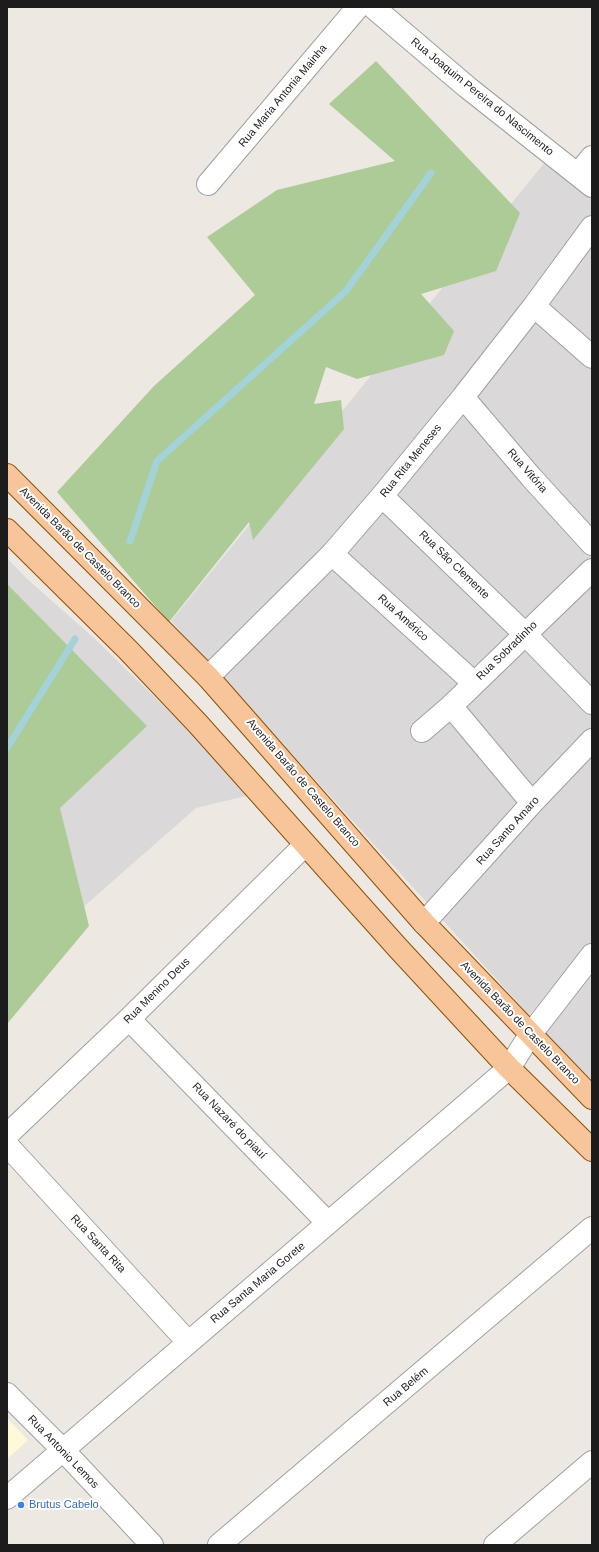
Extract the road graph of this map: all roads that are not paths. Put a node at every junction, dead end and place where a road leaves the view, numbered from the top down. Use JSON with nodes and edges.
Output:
{"nodes":[{"id":1,"x":358,"y":7,"type":"edge"},
{"id":2,"x":373,"y":7,"type":"edge"},
{"id":3,"x":592,"y":157,"type":"edge"},
{"id":4,"x":585,"y":180,"type":"edge"},
{"id":5,"x":208,"y":184,"type":"dead end"},
{"id":6,"x":592,"y":228,"type":"edge"},
{"id":7,"x":534,"y":306,"type":"junction"},
{"id":8,"x":592,"y":357,"type":"edge"},
{"id":9,"x":463,"y":397,"type":"junction"},
{"id":10,"x":7,"y":475,"type":"edge"},
{"id":11,"x":382,"y":496,"type":"junction"},
{"id":12,"x":7,"y":530,"type":"edge"},
{"id":13,"x":592,"y":544,"type":"edge"},
{"id":14,"x":332,"y":554,"type":"junction"},
{"id":15,"x":592,"y":570,"type":"edge"},
{"id":16,"x":525,"y":634,"type":"junction"},
{"id":17,"x":208,"y":677,"type":"junction"},
{"id":18,"x":474,"y":683,"type":"junction"},
{"id":19,"x":592,"y":703,"type":"edge"},
{"id":20,"x":452,"y":706,"type":"junction"},
{"id":21,"x":422,"y":731,"type":"dead end"},
{"id":22,"x":592,"y":740,"type":"edge"},
{"id":23,"x":532,"y":803,"type":"junction"},
{"id":24,"x":305,"y":845,"type":"junction"},
{"id":25,"x":424,"y":923,"type":"junction"},
{"id":26,"x":592,"y":955,"type":"edge"},
{"id":27,"x":129,"y":1019,"type":"junction"},
{"id":28,"x":530,"y":1035,"type":"junction"},
{"id":29,"x":509,"y":1068,"type":"junction"},
{"id":30,"x":592,"y":1098,"type":"edge"},
{"id":31,"x":7,"y":1135,"type":"edge"},
{"id":32,"x":7,"y":1145,"type":"edge"},
{"id":33,"x":592,"y":1150,"type":"edge"},
{"id":34,"x":328,"y":1223,"type":"junction"},
{"id":35,"x":592,"y":1228,"type":"edge"},
{"id":36,"x":188,"y":1342,"type":"junction"},
{"id":37,"x":7,"y":1394,"type":"edge"},
{"id":38,"x":63,"y":1450,"type":"junction"},
{"id":39,"x":592,"y":1462,"type":"edge"},
{"id":40,"x":7,"y":1498,"type":"edge"},
{"id":41,"x":152,"y":1545,"type":"edge"},
{"id":42,"x":219,"y":1545,"type":"edge"},
{"id":43,"x":494,"y":1545,"type":"edge"}],
"edges":[{"from":1,"to":5,"type":"street","name":"Rua Maria Antonia Mainha"},
{"from":2,"to":4,"type":"street","name":"Rua Joaquim Pereira do Nascimento"},
{"from":3,"to":4,"type":"street"},
{"from":6,"to":7,"type":"street","name":"Rua Rita Meneses"},
{"from":7,"to":8,"type":"street"},
{"from":7,"to":9,"type":"street","name":"Rua Rita Meneses"},
{"from":9,"to":11,"type":"street","name":"Rua Rita Meneses"},
{"from":9,"to":13,"type":"street","name":"Rua Vitória"},
{"from":10,"to":17,"type":"main road","name":"Avenida Barão de Castelo Branco"},
{"from":11,"to":14,"type":"street","name":"Rua Rita Meneses"},
{"from":11,"to":16,"type":"street","name":"Rua São Clemente"},
{"from":12,"to":24,"type":"main road"},
{"from":14,"to":17,"type":"street","name":"Rua Rita Meneses"},
{"from":14,"to":18,"type":"street","name":"Rua Américo"},
{"from":15,"to":16,"type":"street","name":"Rua Sobradinho"},
{"from":16,"to":18,"type":"street","name":"Rua Sobradinho"},
{"from":16,"to":19,"type":"street","name":"Rua São Clemente"},
{"from":17,"to":25,"type":"main road","name":"Avenida Barão de Castelo Branco"},
{"from":18,"to":20,"type":"street","name":"Rua Sobradinho"},
{"from":20,"to":21,"type":"street","name":"Rua Sobradinho"},
{"from":20,"to":23,"type":"street"},
{"from":22,"to":23,"type":"street","name":"Rua Santo Amaro"},
{"from":23,"to":25,"type":"street","name":"Rua Santo Amaro"},
{"from":24,"to":27,"type":"street","name":"Rua Menino Deus"},
{"from":24,"to":29,"type":"main road"},
{"from":25,"to":28,"type":"main road","name":"Avenida Barão de Castelo Branco"},
{"from":26,"to":28,"type":"street","name":"Rua Santa Maria Gorete"},
{"from":27,"to":31,"type":"street","name":"Rua Menino Deus"},
{"from":27,"to":34,"type":"street","name":"Rua Nazaré do piauí"},
{"from":28,"to":29,"type":"street","name":"Rua Santa Maria Gorete"},
{"from":28,"to":30,"type":"main road","name":"Avenida Barão de Castelo Branco"},
{"from":29,"to":33,"type":"main road"},
{"from":29,"to":34,"type":"street","name":"Rua Santa Maria Gorete"},
{"from":32,"to":36,"type":"street","name":"Rua Santa Rita"},
{"from":34,"to":36,"type":"street","name":"Rua Santa Maria Gorete"},
{"from":35,"to":42,"type":"street","name":"Rua Belém"},
{"from":36,"to":38,"type":"street","name":"Rua Santa Maria Gorete"},
{"from":37,"to":38,"type":"street","name":"Rua Antonio Lemos"},
{"from":38,"to":40,"type":"street","name":"Rua Santa Maria Gorete"},
{"from":38,"to":41,"type":"street","name":"Rua Antonio Lemos"},
{"from":39,"to":43,"type":"street"}]}
